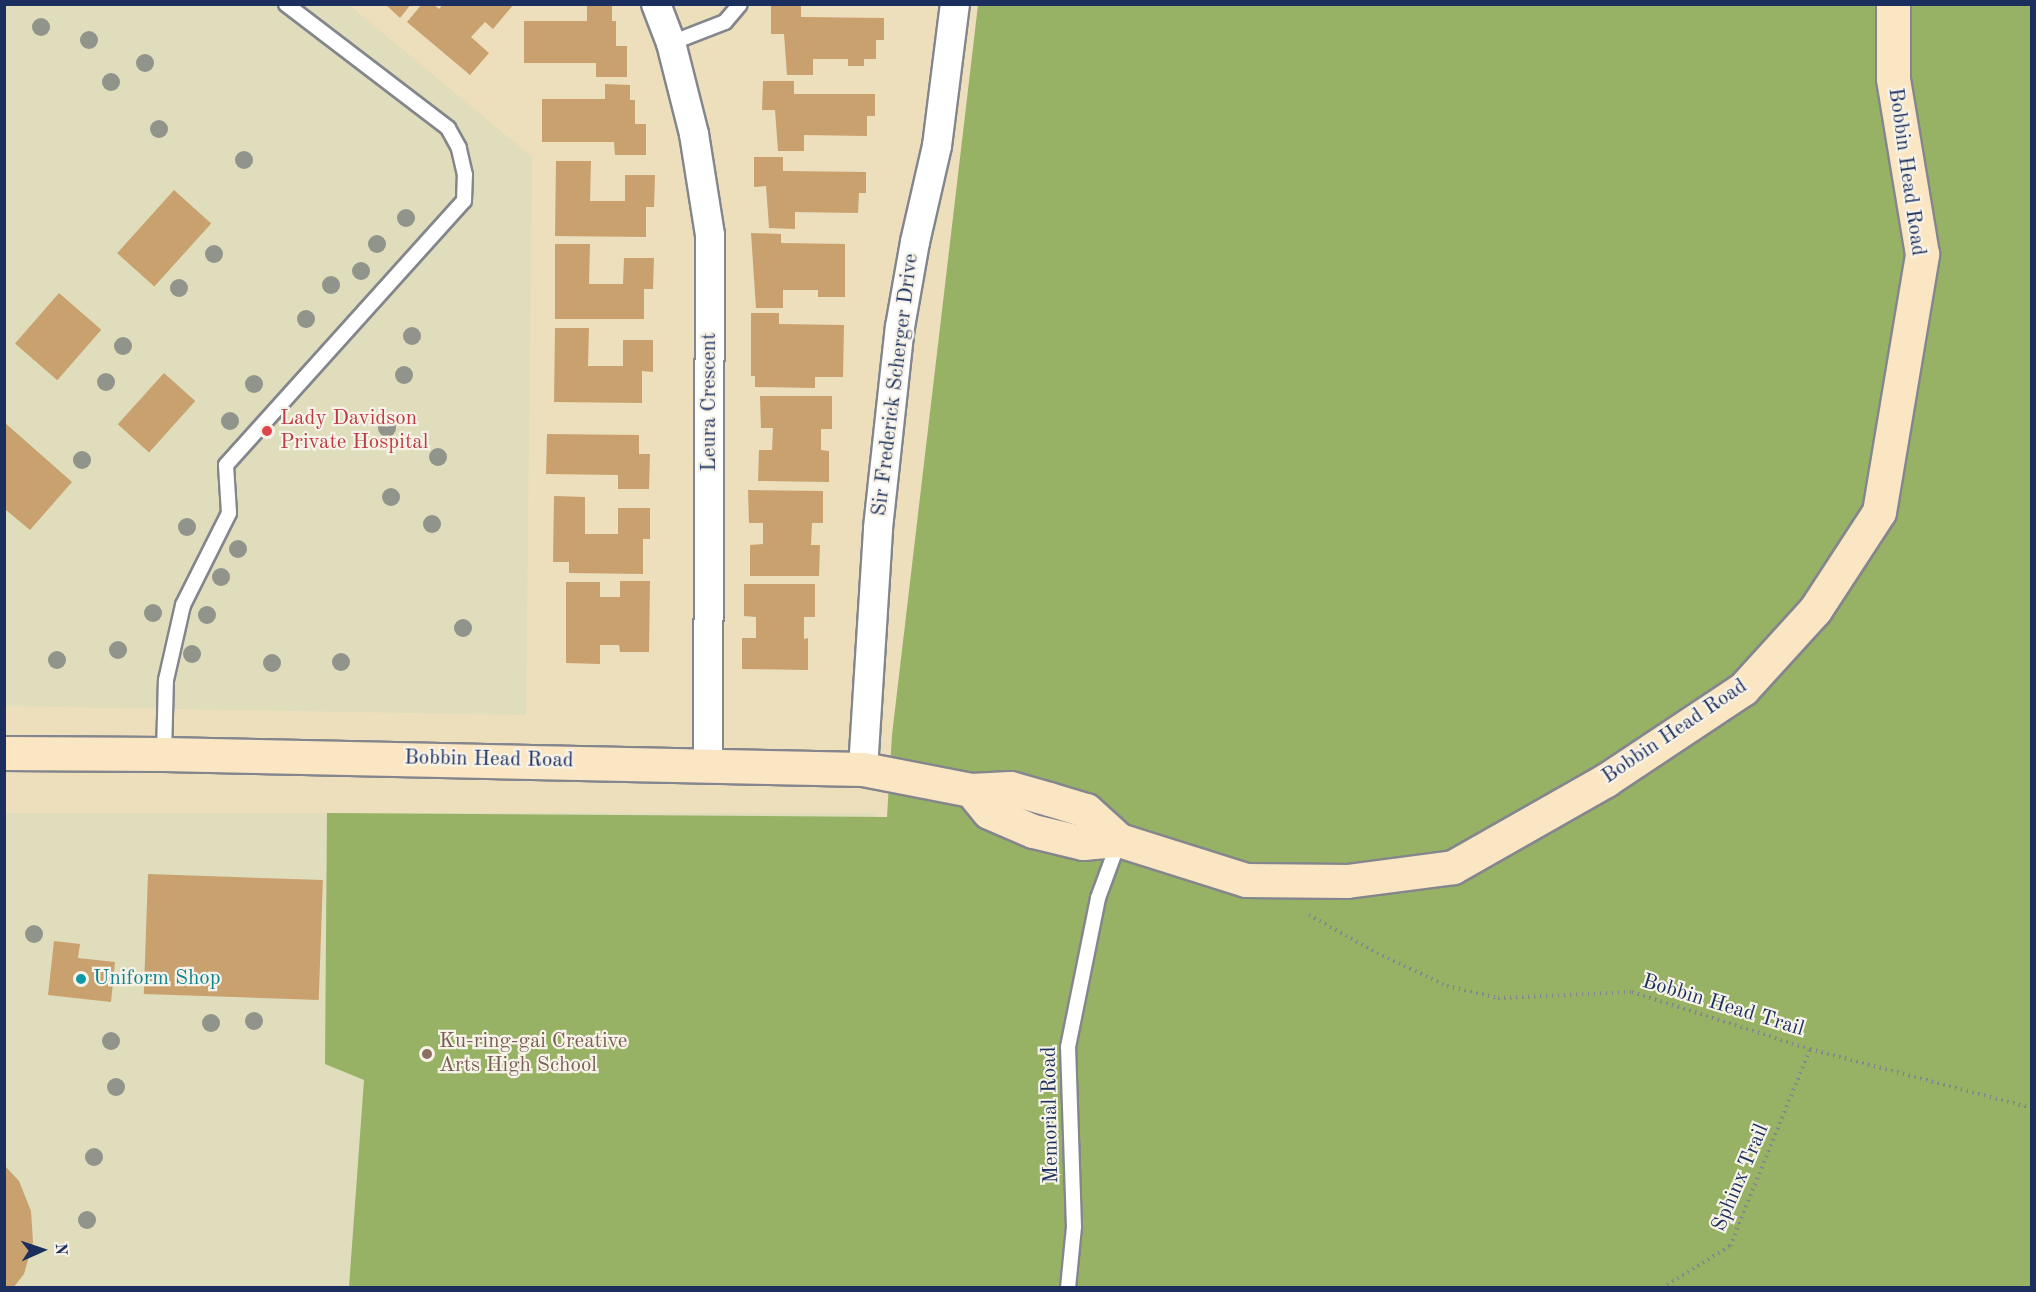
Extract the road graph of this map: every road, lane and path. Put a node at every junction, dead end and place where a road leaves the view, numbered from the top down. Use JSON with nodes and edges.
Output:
{"nodes":[{"id":1,"x":286,"y":4,"type":"edge"},
{"id":2,"x":656,"y":4,"type":"edge"},
{"id":3,"x":740,"y":4,"type":"edge"},
{"id":4,"x":955,"y":4,"type":"edge"},
{"id":5,"x":1893,"y":4,"type":"edge"},
{"id":6,"x":672,"y":43,"type":"junction"},
{"id":7,"x":4,"y":753,"type":"edge"},
{"id":8,"x":164,"y":754,"type":"junction"},
{"id":9,"x":708,"y":765,"type":"junction"},
{"id":10,"x":863,"y":770,"type":"junction"},
{"id":11,"x":1119,"y":840,"type":"junction"},
{"id":12,"x":1307,"y":913,"type":"dead end"},
{"id":13,"x":1810,"y":1049,"type":"junction"},
{"id":14,"x":2031,"y":1108,"type":"edge"},
{"id":15,"x":1068,"y":1287,"type":"edge"},
{"id":16,"x":1662,"y":1287,"type":"edge"}],
"edges":[{"from":1,"to":8,"type":"lane"},
{"from":2,"to":6,"type":"street","name":"Leura Crescent"},
{"from":3,"to":6,"type":"lane"},
{"from":4,"to":10,"type":"street","name":"Sir Frederick Scherger Drive"},
{"from":5,"to":11,"type":"main road","name":"Bobbin Head Road"},
{"from":6,"to":9,"type":"street","name":"Leura Crescent"},
{"from":7,"to":8,"type":"main road","name":"Bobbin Head Road"},
{"from":8,"to":9,"type":"main road","name":"Bobbin Head Road"},
{"from":9,"to":10,"type":"main road","name":"Bobbin Head Road"},
{"from":10,"to":11,"type":"main road","name":"Bobbin Head Road"},
{"from":11,"to":15,"type":"lane","name":"Memorial Road"},
{"from":12,"to":13,"type":"path","name":"Bobbin Head Trail"},
{"from":13,"to":14,"type":"path","name":"Bobbin Head Trail"},
{"from":13,"to":16,"type":"path","name":"Sphinx Trail"}]}
